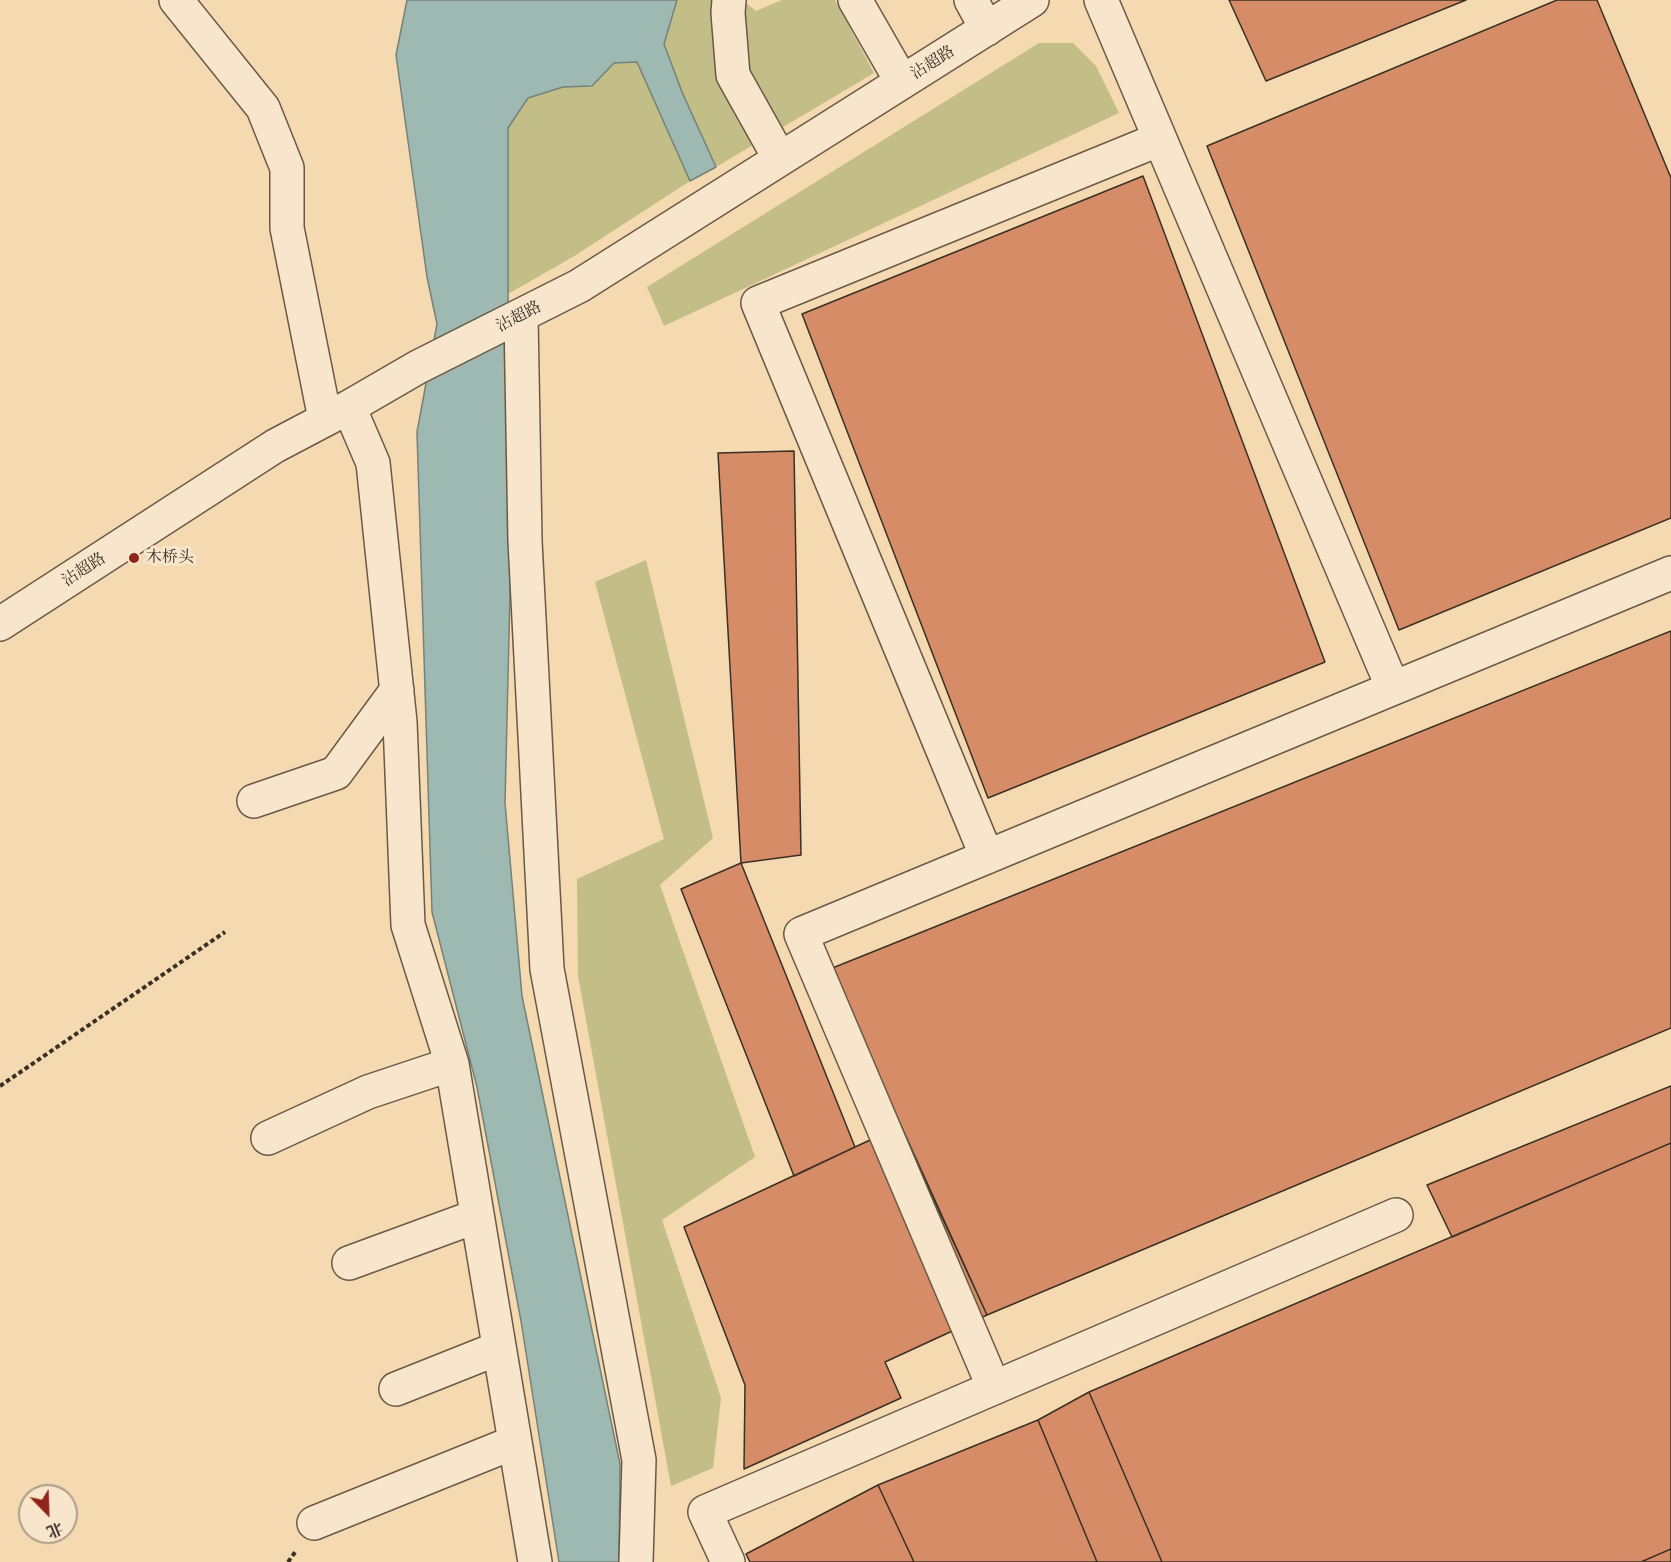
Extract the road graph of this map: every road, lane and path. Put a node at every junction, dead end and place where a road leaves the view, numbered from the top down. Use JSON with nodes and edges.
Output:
{"nodes":[{"id":1,"x":176,"y":0,"type":"edge"},
{"id":2,"x":729,"y":0,"type":"edge"},
{"id":3,"x":855,"y":0,"type":"edge"},
{"id":4,"x":971,"y":0,"type":"edge"},
{"id":5,"x":1032,"y":0,"type":"edge"},
{"id":6,"x":1101,"y":0,"type":"edge"},
{"id":7,"x":987,"y":28,"type":"junction"},
{"id":8,"x":902,"y":82,"type":"junction"},
{"id":9,"x":1160,"y":139,"type":"junction"},
{"id":10,"x":780,"y":159,"type":"junction"},
{"id":11,"x":516,"y":319,"type":"junction"},
{"id":12,"x":337,"y":413,"type":"junction"},
{"id":13,"x":1671,"y":573,"type":"edge"},
{"id":14,"x":0,"y":624,"type":"edge"},
{"id":15,"x":1393,"y":688,"type":"junction"},
{"id":16,"x":397,"y":690,"type":"junction"},
{"id":17,"x":254,"y":801,"type":"dead end"},
{"id":18,"x":987,"y":857,"type":"junction"},
{"id":19,"x":225,"y":932,"type":"dead end"},
{"id":20,"x":452,"y":1064,"type":"junction"},
{"id":21,"x":0,"y":1086,"type":"edge"},
{"id":22,"x":268,"y":1138,"type":"dead end"},
{"id":23,"x":1396,"y":1215,"type":"dead end"},
{"id":24,"x":477,"y":1216,"type":"junction"},
{"id":25,"x":349,"y":1263,"type":"dead end"},
{"id":26,"x":499,"y":1348,"type":"junction"},
{"id":27,"x":994,"y":1388,"type":"junction"},
{"id":28,"x":396,"y":1389,"type":"dead end"},
{"id":29,"x":515,"y":1442,"type":"junction"},
{"id":30,"x":314,"y":1523,"type":"dead end"},
{"id":31,"x":535,"y":1562,"type":"edge"},
{"id":32,"x":636,"y":1562,"type":"edge"},
{"id":33,"x":728,"y":1562,"type":"edge"}],
"edges":[{"from":1,"to":12,"type":"street"},
{"from":2,"to":10,"type":"street"},
{"from":3,"to":8,"type":"street"},
{"from":4,"to":7,"type":"street"},
{"from":5,"to":7,"type":"street","name":"沾超路"},
{"from":6,"to":9,"type":"street"},
{"from":7,"to":8,"type":"street","name":"沾超路"},
{"from":8,"to":10,"type":"street","name":"沾超路"},
{"from":9,"to":15,"type":"street"},
{"from":9,"to":18,"type":"street"},
{"from":10,"to":11,"type":"street","name":"沾超路"},
{"from":11,"to":12,"type":"street","name":"沾超路"},
{"from":11,"to":32,"type":"street"},
{"from":12,"to":14,"type":"street","name":"沾超路"},
{"from":12,"to":16,"type":"street"},
{"from":13,"to":15,"type":"street"},
{"from":15,"to":18,"type":"street"},
{"from":16,"to":17,"type":"street"},
{"from":16,"to":20,"type":"street"},
{"from":18,"to":27,"type":"street"},
{"from":19,"to":21,"type":"path"},
{"from":20,"to":22,"type":"street"},
{"from":20,"to":24,"type":"street"},
{"from":23,"to":27,"type":"street"},
{"from":24,"to":25,"type":"street"},
{"from":24,"to":26,"type":"street"},
{"from":26,"to":28,"type":"street"},
{"from":26,"to":29,"type":"street"},
{"from":27,"to":33,"type":"street"},
{"from":29,"to":30,"type":"street"},
{"from":29,"to":31,"type":"street"}]}
